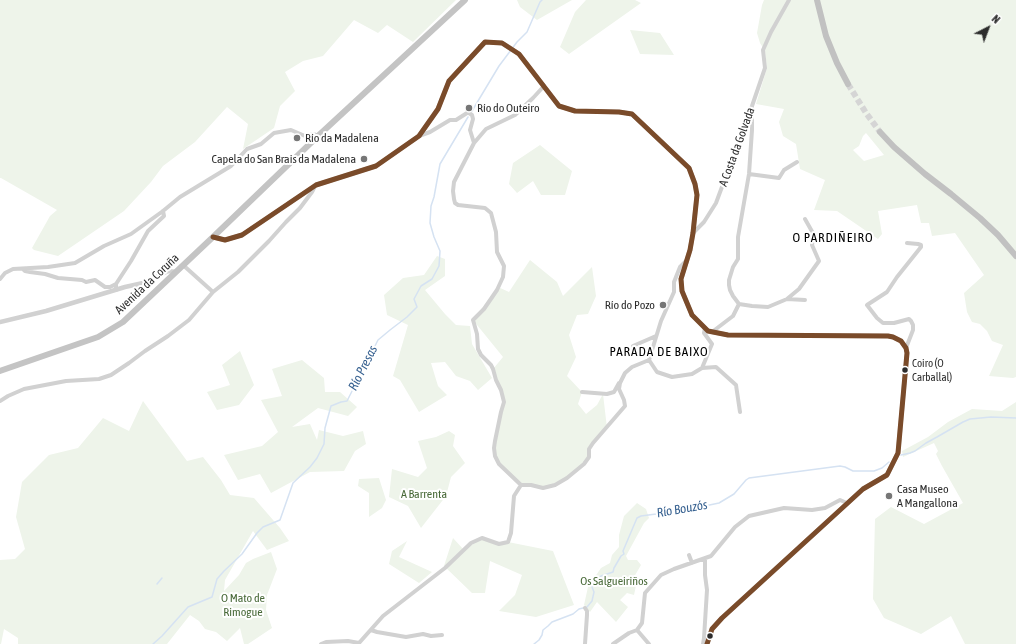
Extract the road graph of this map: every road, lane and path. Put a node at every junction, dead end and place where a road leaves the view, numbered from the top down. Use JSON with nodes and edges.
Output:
{"nodes":[{"id":1,"x":465,"y":0,"type":"edge"},
{"id":2,"x":789,"y":0,"type":"edge"},
{"id":3,"x":817,"y":0,"type":"edge"},
{"id":4,"x":848,"y":84,"type":"tunnel mouth"},
{"id":5,"x":544,"y":86,"type":"junction"},
{"id":6,"x":752,"y":106,"type":"junction"},
{"id":7,"x":880,"y":132,"type":"tunnel mouth"},
{"id":8,"x":318,"y":136,"type":"junction"},
{"id":9,"x":419,"y":136,"type":"junction"},
{"id":10,"x":474,"y":143,"type":"junction"},
{"id":11,"x":798,"y":162,"type":"dead end"},
{"id":12,"x":749,"y":174,"type":"junction"},
{"id":13,"x":316,"y":185,"type":"junction"},
{"id":14,"x":163,"y":211,"type":"junction"},
{"id":15,"x":805,"y":219,"type":"dead end"},
{"id":16,"x":693,"y":233,"type":"junction"},
{"id":17,"x":213,"y":237,"type":"junction"},
{"id":18,"x":907,"y":243,"type":"dead end"},
{"id":19,"x":1016,"y":256,"type":"edge"},
{"id":20,"x":686,"y":261,"type":"junction"},
{"id":21,"x":183,"y":265,"type":"junction"},
{"id":22,"x":23,"y":268,"type":"junction"},
{"id":23,"x":174,"y":271,"type":"junction"},
{"id":24,"x":159,"y":276,"type":"junction"},
{"id":25,"x":167,"y":278,"type":"junction"},
{"id":26,"x":0,"y":279,"type":"edge"},
{"id":27,"x":116,"y":284,"type":"junction"},
{"id":28,"x":116,"y":290,"type":"junction"},
{"id":29,"x":213,"y":292,"type":"junction"},
{"id":30,"x":786,"y":299,"type":"junction"},
{"id":31,"x":805,"y":300,"type":"dead end"},
{"id":32,"x":739,"y":304,"type":"junction"},
{"id":33,"x":0,"y":322,"type":"edge"},
{"id":34,"x":705,"y":328,"type":"junction"},
{"id":35,"x":712,"y":332,"type":"junction"},
{"id":36,"x":656,"y":336,"type":"junction"},
{"id":37,"x":633,"y":346,"type":"dead end"},
{"id":38,"x":906,"y":348,"type":"junction"},
{"id":39,"x":649,"y":360,"type":"junction"},
{"id":40,"x":702,"y":368,"type":"junction"},
{"id":41,"x":0,"y":371,"type":"edge"},
{"id":42,"x":620,"y":383,"type":"junction"},
{"id":43,"x":582,"y":392,"type":"dead end"},
{"id":44,"x":0,"y":402,"type":"edge"},
{"id":45,"x":740,"y":412,"type":"dead end"},
{"id":46,"x":521,"y":485,"type":"junction"},
{"id":47,"x":847,"y":503,"type":"junction"},
{"id":48,"x":689,"y":555,"type":"dead end"},
{"id":49,"x":705,"y":558,"type":"junction"},
{"id":50,"x":692,"y":563,"type":"junction"},
{"id":51,"x":585,"y":608,"type":"dead end"},
{"id":52,"x":371,"y":630,"type":"junction"},
{"id":53,"x":637,"y":630,"type":"junction"},
{"id":54,"x":442,"y":635,"type":"dead end"},
{"id":55,"x":359,"y":643,"type":"edge"},
{"id":56,"x":321,"y":644,"type":"edge"},
{"id":57,"x":585,"y":644,"type":"edge"},
{"id":58,"x":613,"y":644,"type":"edge"},
{"id":59,"x":648,"y":644,"type":"edge"},
{"id":60,"x":703,"y":644,"type":"edge"},
{"id":61,"x":707,"y":644,"type":"edge"}],
"edges":[{"from":1,"to":8,"type":"main road","name":"Avenida da Coruña"},
{"from":2,"to":6,"type":"street","name":"A Costa da Golvada"},
{"from":3,"to":4,"type":"highway"},
{"from":5,"to":9,"type":"street"},
{"from":5,"to":10,"type":"street"},
{"from":5,"to":16,"type":"street"},
{"from":6,"to":12,"type":"street"},
{"from":6,"to":16,"type":"street","name":"A Costa da Golvada"},
{"from":7,"to":19,"type":"highway"},
{"from":8,"to":14,"type":"street"},
{"from":8,"to":17,"type":"main road","name":"Avenida da Coruña"},
{"from":9,"to":10,"type":"street"},
{"from":9,"to":13,"type":"street"},
{"from":10,"to":46,"type":"street"},
{"from":11,"to":12,"type":"street"},
{"from":12,"to":32,"type":"street"},
{"from":13,"to":17,"type":"street"},
{"from":13,"to":29,"type":"street"},
{"from":14,"to":22,"type":"street"},
{"from":14,"to":27,"type":"street"},
{"from":15,"to":30,"type":"street"},
{"from":16,"to":20,"type":"street"},
{"from":17,"to":21,"type":"main road","name":"Avenida da Coruña"},
{"from":18,"to":38,"type":"street"},
{"from":20,"to":34,"type":"street"},
{"from":20,"to":36,"type":"street"},
{"from":21,"to":23,"type":"main road","name":"Avenida da Coruña"},
{"from":21,"to":29,"type":"street"},
{"from":22,"to":26,"type":"street"},
{"from":22,"to":27,"type":"street"},
{"from":23,"to":24,"type":"street"},
{"from":23,"to":25,"type":"main road","name":"Avenida da Coruña"},
{"from":24,"to":25,"type":"street"},
{"from":24,"to":28,"type":"street"},
{"from":25,"to":41,"type":"main road","name":"Avenida da Coruña"},
{"from":27,"to":28,"type":"street"},
{"from":28,"to":33,"type":"street"},
{"from":29,"to":44,"type":"street"},
{"from":30,"to":31,"type":"street"},
{"from":30,"to":32,"type":"street"},
{"from":32,"to":35,"type":"street"},
{"from":34,"to":35,"type":"street"},
{"from":34,"to":40,"type":"street"},
{"from":35,"to":38,"type":"street"},
{"from":36,"to":37,"type":"street"},
{"from":36,"to":39,"type":"street"},
{"from":38,"to":47,"type":"street"},
{"from":39,"to":40,"type":"street"},
{"from":39,"to":42,"type":"street"},
{"from":40,"to":45,"type":"street"},
{"from":42,"to":43,"type":"street"},
{"from":42,"to":46,"type":"street"},
{"from":46,"to":52,"type":"street"},
{"from":47,"to":49,"type":"street"},
{"from":47,"to":61,"type":"street"},
{"from":48,"to":50,"type":"street"},
{"from":49,"to":50,"type":"street"},
{"from":49,"to":60,"type":"street"},
{"from":50,"to":53,"type":"street"},
{"from":51,"to":57,"type":"street"},
{"from":52,"to":54,"type":"street"},
{"from":52,"to":55,"type":"street"},
{"from":53,"to":58,"type":"street"},
{"from":53,"to":59,"type":"street"},
{"from":55,"to":56,"type":"street"}]}
